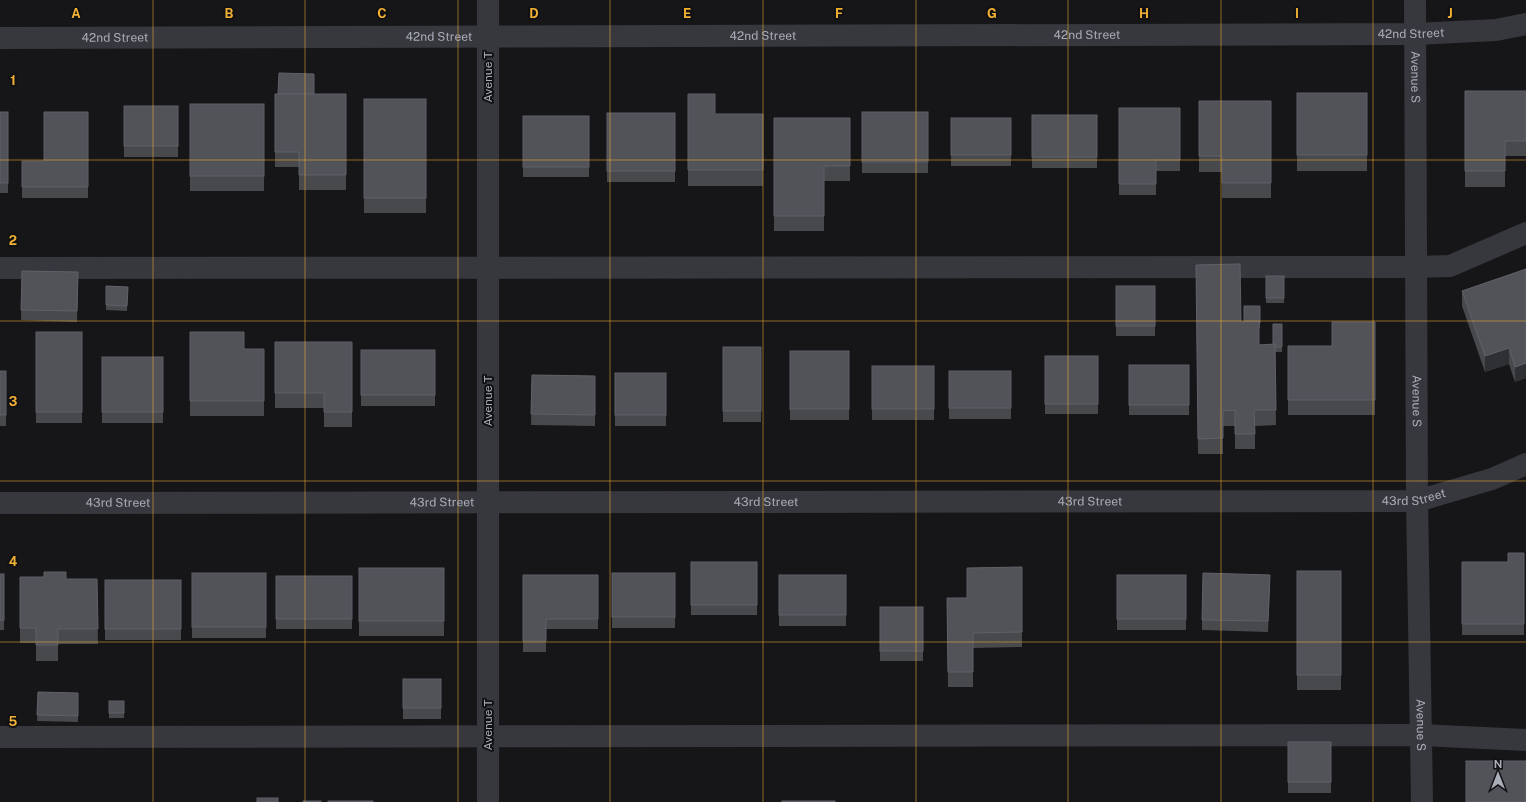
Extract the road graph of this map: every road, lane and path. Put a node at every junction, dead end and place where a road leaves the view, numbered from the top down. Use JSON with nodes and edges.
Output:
{"nodes":[{"id":1,"x":488,"y":0,"type":"edge"},
{"id":2,"x":1414,"y":0,"type":"edge"},
{"id":3,"x":1526,"y":24,"type":"edge"},
{"id":4,"x":1415,"y":34,"type":"junction"},
{"id":5,"x":488,"y":37,"type":"junction"},
{"id":6,"x":0,"y":38,"type":"edge"},
{"id":7,"x":1526,"y":233,"type":"edge"},
{"id":8,"x":1416,"y":267,"type":"junction"},
{"id":9,"x":0,"y":268,"type":"edge"},
{"id":10,"x":488,"y":268,"type":"junction"},
{"id":11,"x":1526,"y":464,"type":"edge"},
{"id":12,"x":1417,"y":501,"type":"junction"},
{"id":13,"x":0,"y":503,"type":"edge"},
{"id":14,"x":488,"y":503,"type":"junction"},
{"id":15,"x":1421,"y":735,"type":"junction"},
{"id":16,"x":0,"y":737,"type":"edge"},
{"id":17,"x":488,"y":737,"type":"junction"},
{"id":18,"x":1526,"y":740,"type":"edge"},
{"id":19,"x":488,"y":802,"type":"edge"},
{"id":20,"x":1422,"y":802,"type":"edge"}],
"edges":[{"from":1,"to":5,"type":"street","name":"Avenue T"},
{"from":2,"to":4,"type":"street","name":"Avenue S"},
{"from":3,"to":4,"type":"street","name":"42nd Street"},
{"from":4,"to":5,"type":"street","name":"42nd Street"},
{"from":4,"to":8,"type":"street","name":"Avenue S"},
{"from":5,"to":6,"type":"street","name":"42nd Street"},
{"from":5,"to":10,"type":"street","name":"Avenue T"},
{"from":7,"to":8,"type":"street"},
{"from":8,"to":10,"type":"street"},
{"from":8,"to":12,"type":"street","name":"Avenue S"},
{"from":9,"to":10,"type":"street"},
{"from":10,"to":14,"type":"street","name":"Avenue T"},
{"from":11,"to":12,"type":"street","name":"43rd Street"},
{"from":12,"to":14,"type":"street","name":"43rd Street"},
{"from":12,"to":15,"type":"street","name":"Avenue S"},
{"from":13,"to":14,"type":"street","name":"43rd Street"},
{"from":14,"to":17,"type":"street","name":"Avenue T"},
{"from":15,"to":17,"type":"street"},
{"from":15,"to":18,"type":"street"},
{"from":15,"to":20,"type":"street","name":"Avenue S"},
{"from":16,"to":17,"type":"street"},
{"from":17,"to":19,"type":"street","name":"Avenue T"}]}
